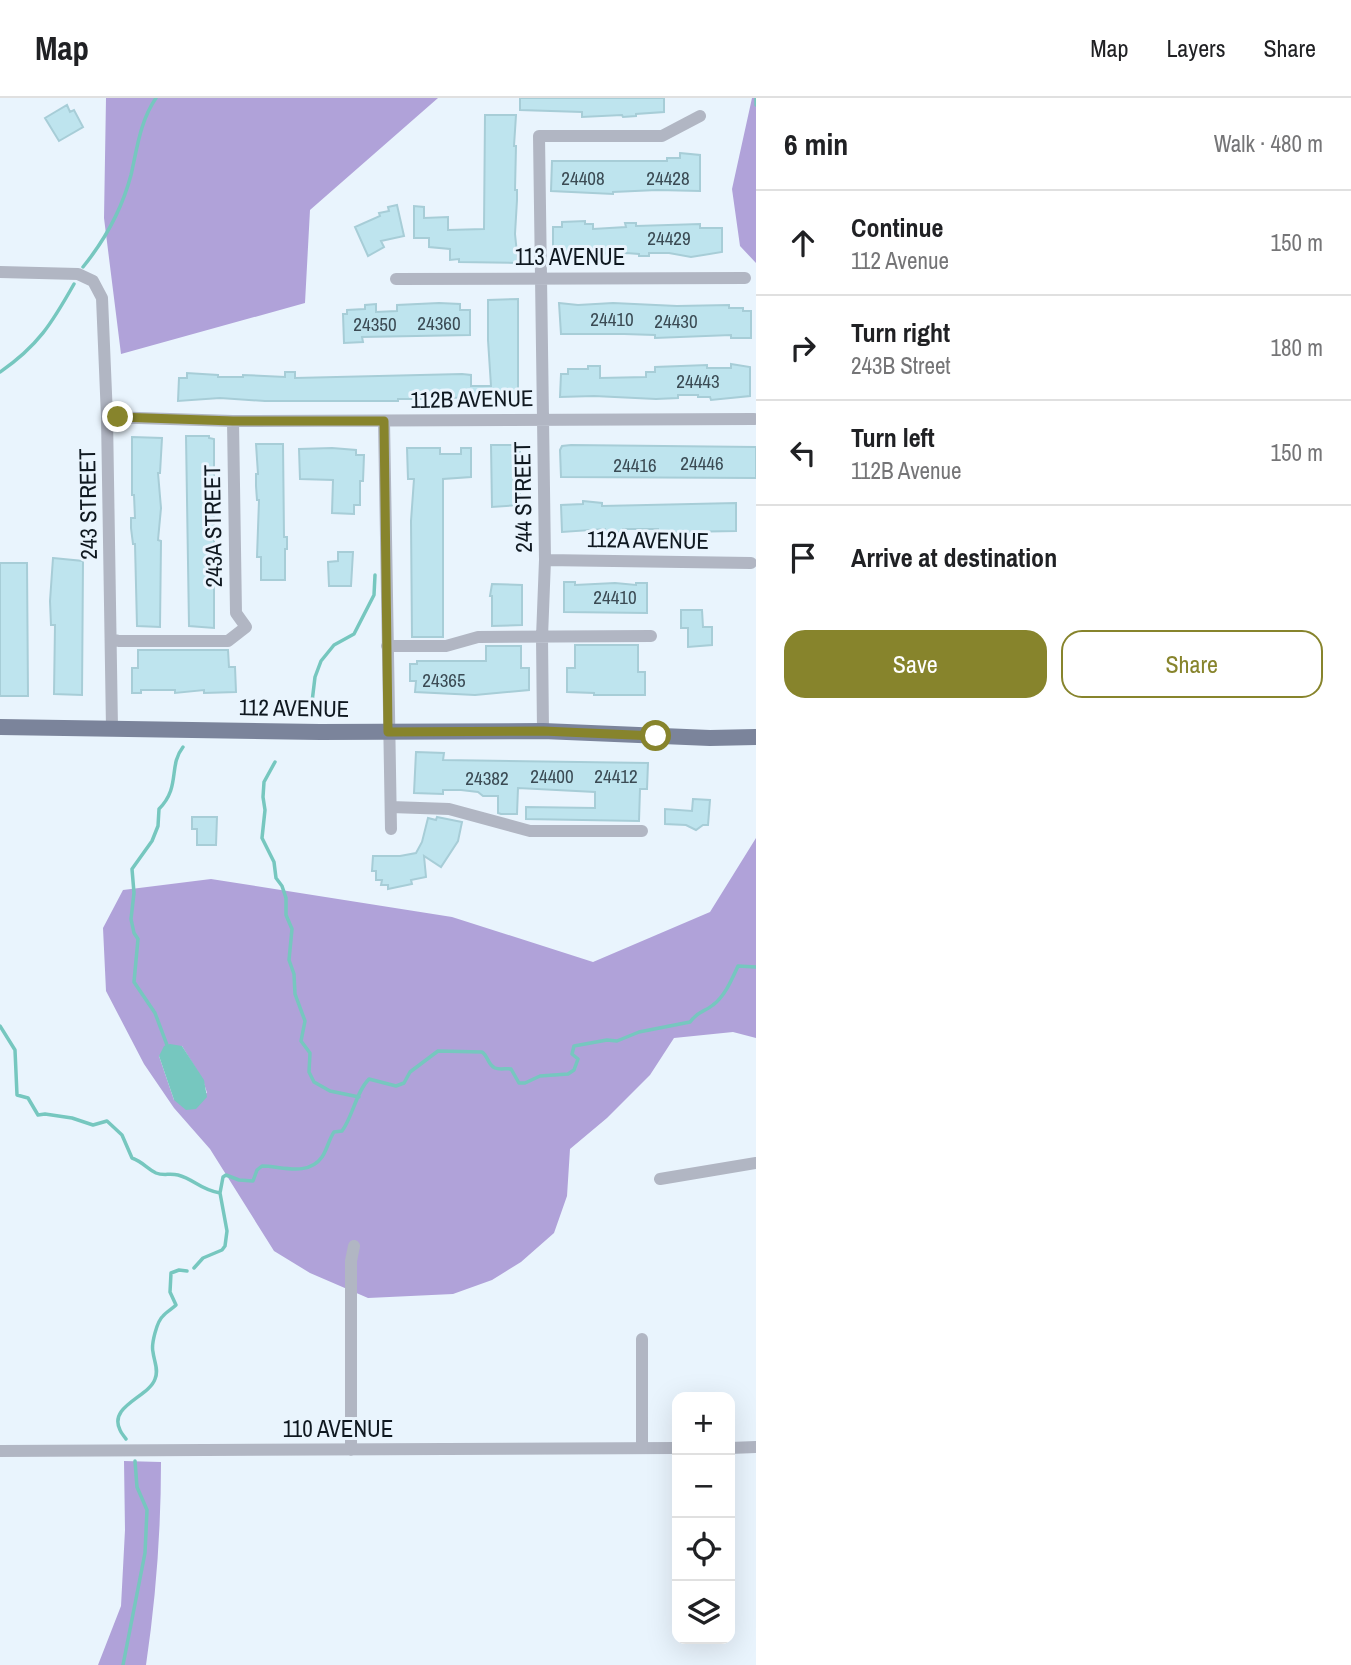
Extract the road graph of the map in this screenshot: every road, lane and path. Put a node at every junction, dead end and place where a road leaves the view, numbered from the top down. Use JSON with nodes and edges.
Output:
{"nodes":[{"id":1,"x":700,"y":116,"type":"dead end"},
{"id":2,"x":0,"y":272,"type":"edge"},
{"id":3,"x":540,"y":277,"type":"junction"},
{"id":4,"x":745,"y":278,"type":"dead end"},
{"id":5,"x":396,"y":279,"type":"dead end"},
{"id":6,"x":107,"y":417,"type":"junction"},
{"id":7,"x":543,"y":419,"type":"junction"},
{"id":8,"x":754,"y":419,"type":"dead end"},
{"id":9,"x":233,"y":421,"type":"junction"},
{"id":10,"x":384,"y":421,"type":"junction"},
{"id":11,"x":545,"y":560,"type":"junction"},
{"id":12,"x":751,"y":563,"type":"dead end"},
{"id":13,"x":651,"y":636,"type":"dead end"},
{"id":14,"x":542,"y":637,"type":"junction"},
{"id":15,"x":111,"y":639,"type":"junction"},
{"id":16,"x":387,"y":646,"type":"junction"},
{"id":17,"x":0,"y":727,"type":"edge"},
{"id":18,"x":112,"y":728,"type":"junction"},
{"id":19,"x":543,"y":731,"type":"junction"},
{"id":20,"x":388,"y":732,"type":"junction"},
{"id":21,"x":756,"y":737,"type":"edge"},
{"id":22,"x":391,"y":807,"type":"junction"},
{"id":23,"x":391,"y":830,"type":"dead end"},
{"id":24,"x":642,"y":831,"type":"dead end"},
{"id":25,"x":756,"y":1163,"type":"edge"},
{"id":26,"x":660,"y":1179,"type":"dead end"},
{"id":27,"x":354,"y":1247,"type":"dead end"},
{"id":28,"x":642,"y":1339,"type":"dead end"},
{"id":29,"x":756,"y":1447,"type":"edge"},
{"id":30,"x":642,"y":1448,"type":"junction"},
{"id":31,"x":672,"y":1448,"type":"edge"},
{"id":32,"x":735,"y":1448,"type":"edge"},
{"id":33,"x":351,"y":1450,"type":"junction"},
{"id":34,"x":0,"y":1451,"type":"edge"}],
"edges":[{"from":1,"to":3,"type":"street","name":"244 STREET"},
{"from":2,"to":6,"type":"street","name":"243 STREET"},
{"from":3,"to":4,"type":"street","name":"113 AVENUE"},
{"from":3,"to":5,"type":"street","name":"113 AVENUE"},
{"from":3,"to":7,"type":"street","name":"244 STREET"},
{"from":6,"to":9,"type":"street","name":"112B AVENUE"},
{"from":6,"to":15,"type":"street","name":"243 STREET"},
{"from":7,"to":8,"type":"street","name":"112B AVENUE"},
{"from":7,"to":10,"type":"street","name":"112B AVENUE"},
{"from":7,"to":11,"type":"street","name":"244 STREET"},
{"from":9,"to":10,"type":"street","name":"112B AVENUE"},
{"from":9,"to":15,"type":"street","name":"243A STREET"},
{"from":10,"to":16,"type":"street"},
{"from":11,"to":12,"type":"street","name":"112A AVENUE"},
{"from":11,"to":14,"type":"street","name":"244 STREET"},
{"from":13,"to":14,"type":"street"},
{"from":14,"to":16,"type":"street"},
{"from":14,"to":19,"type":"street","name":"244 STREET"},
{"from":15,"to":18,"type":"street","name":"243 STREET"},
{"from":16,"to":20,"type":"street"},
{"from":17,"to":18,"type":"main road","name":"112 AVENUE"},
{"from":18,"to":20,"type":"main road","name":"112 AVENUE"},
{"from":19,"to":20,"type":"main road","name":"112 AVENUE"},
{"from":19,"to":21,"type":"main road","name":"112 AVENUE"},
{"from":20,"to":22,"type":"street"},
{"from":22,"to":23,"type":"street"},
{"from":22,"to":24,"type":"street"},
{"from":25,"to":26,"type":"street"},
{"from":27,"to":33,"type":"street"},
{"from":28,"to":30,"type":"street"},
{"from":29,"to":32,"type":"street"},
{"from":30,"to":31,"type":"street","name":"110 AVENUE"},
{"from":30,"to":33,"type":"street","name":"110 AVENUE"},
{"from":33,"to":34,"type":"street","name":"110 AVENUE"}]}
